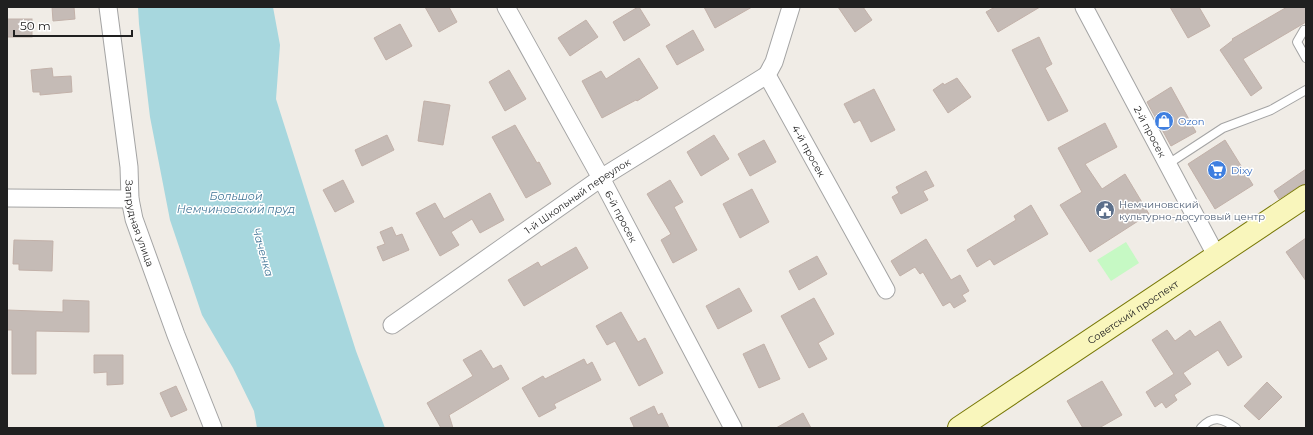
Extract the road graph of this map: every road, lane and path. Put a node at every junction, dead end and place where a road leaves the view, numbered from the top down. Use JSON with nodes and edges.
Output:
{"nodes":[{"id":1,"x":108,"y":7,"type":"edge"},
{"id":2,"x":506,"y":7,"type":"edge"},
{"id":3,"x":791,"y":7,"type":"edge"},
{"id":4,"x":1084,"y":7,"type":"edge"},
{"id":5,"x":1304,"y":30,"type":"dead end"},
{"id":6,"x":1306,"y":58,"type":"edge"},
{"id":7,"x":768,"y":75,"type":"junction"},
{"id":8,"x":1306,"y":90,"type":"edge"},
{"id":9,"x":1168,"y":164,"type":"junction"},
{"id":10,"x":601,"y":178,"type":"junction"},
{"id":11,"x":1306,"y":196,"type":"edge"},
{"id":12,"x":7,"y":198,"type":"edge"},
{"id":13,"x":130,"y":199,"type":"junction"},
{"id":14,"x":1217,"y":257,"type":"junction"},
{"id":15,"x":886,"y":290,"type":"dead end"},
{"id":16,"x":392,"y":325,"type":"dead end"},
{"id":17,"x":969,"y":425,"type":"edge"},
{"id":18,"x":213,"y":428,"type":"edge"},
{"id":19,"x":733,"y":428,"type":"edge"},
{"id":20,"x":1201,"y":428,"type":"edge"},
{"id":21,"x":1236,"y":428,"type":"edge"}],
"edges":[{"from":1,"to":13,"type":"street","name":"Запрудная улица"},
{"from":2,"to":10,"type":"street","name":"6-й просек"},
{"from":3,"to":7,"type":"street"},
{"from":4,"to":9,"type":"street","name":"2-й просек"},
{"from":5,"to":6,"type":"lane"},
{"from":7,"to":10,"type":"street","name":"1-й Школьный переулок"},
{"from":7,"to":15,"type":"street","name":"4-й просек"},
{"from":8,"to":9,"type":"lane"},
{"from":9,"to":14,"type":"street","name":"2-й просек"},
{"from":10,"to":16,"type":"street","name":"1-й Школьный переулок"},
{"from":10,"to":19,"type":"street","name":"6-й просек"},
{"from":11,"to":14,"type":"street","name":"Советский проспект"},
{"from":12,"to":13,"type":"street"},
{"from":13,"to":18,"type":"street","name":"Запрудная улица"},
{"from":14,"to":17,"type":"street","name":"Советский проспект"},
{"from":20,"to":21,"type":"lane"}]}
